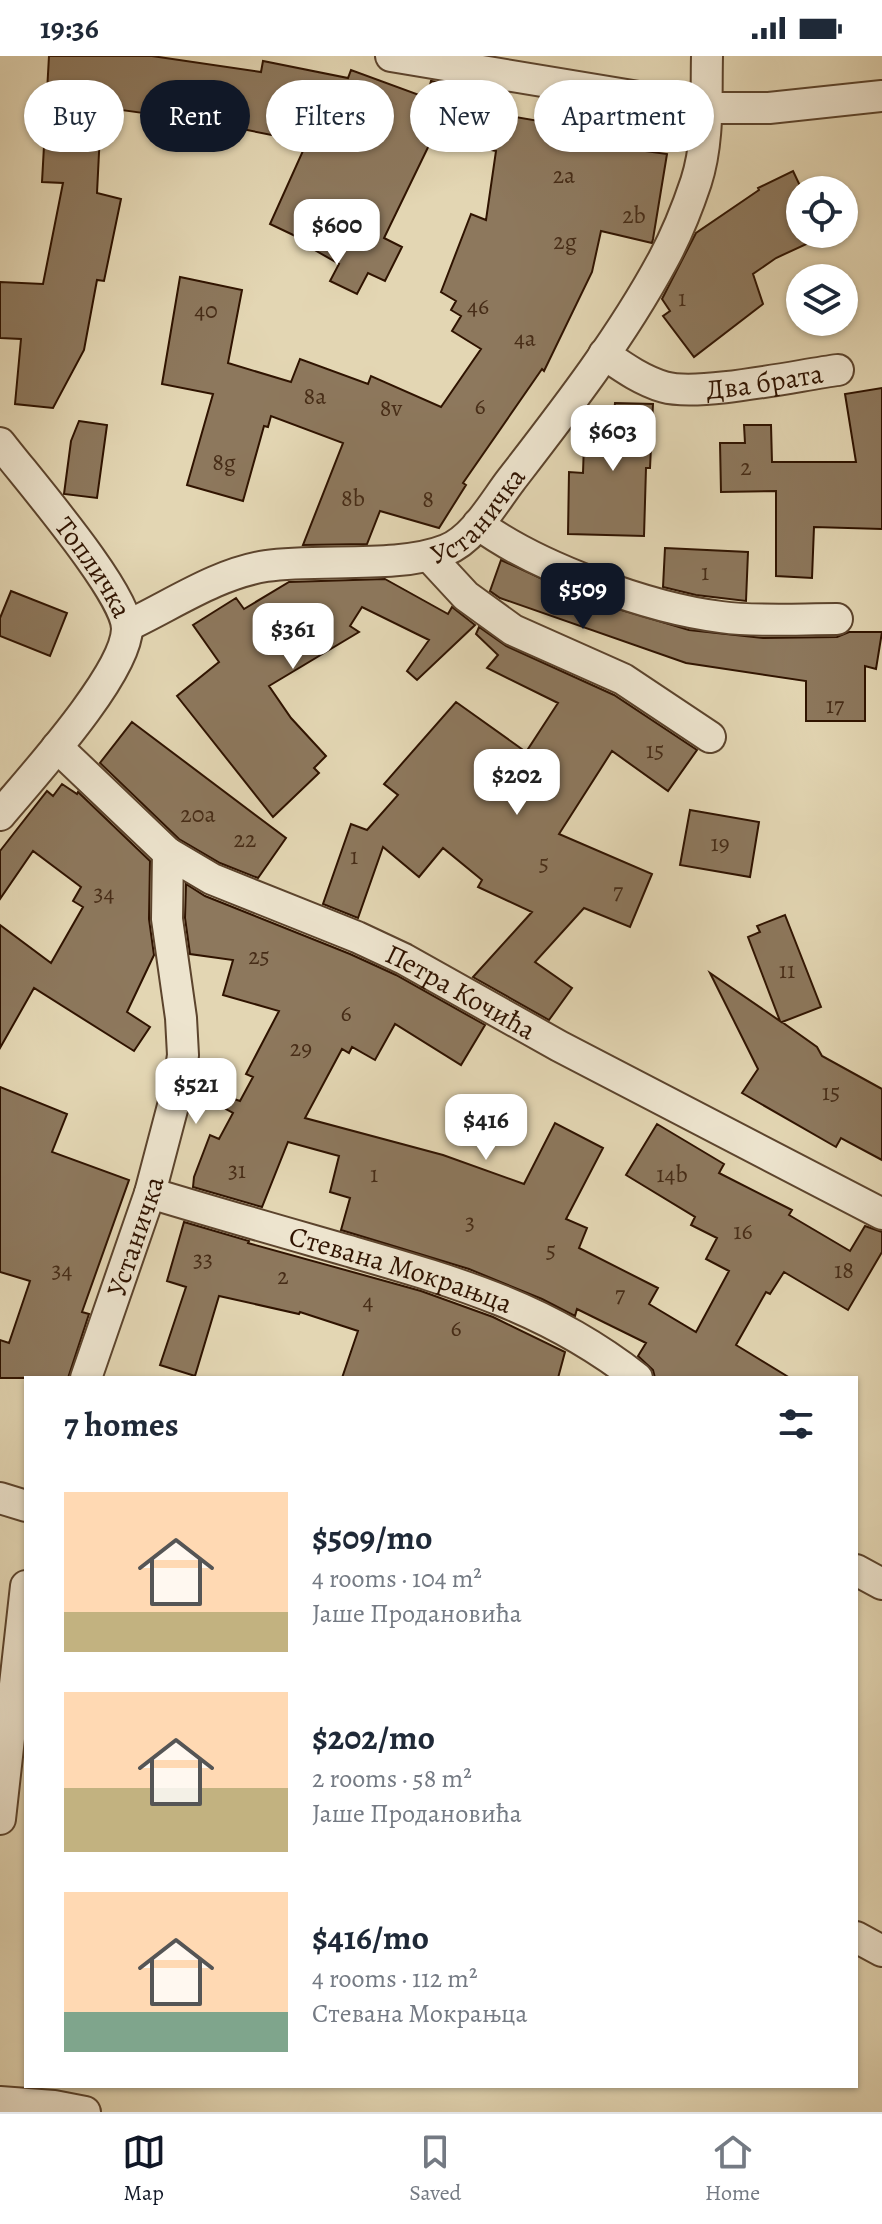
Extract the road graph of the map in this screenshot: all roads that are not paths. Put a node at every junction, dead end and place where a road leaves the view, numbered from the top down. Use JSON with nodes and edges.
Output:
{"nodes":[{"id":1,"x":391,"y":56,"type":"edge"},
{"id":2,"x":707,"y":56,"type":"edge"},
{"id":3,"x":536,"y":80,"type":"edge"},
{"id":4,"x":706,"y":80,"type":"edge"},
{"id":5,"x":882,"y":96,"type":"edge"},
{"id":6,"x":714,"y":108,"type":"edge"},
{"id":7,"x":703,"y":152,"type":"edge"},
{"id":8,"x":604,"y":354,"type":"junction"},
{"id":9,"x":838,"y":370,"type":"dead end"},
{"id":10,"x":0,"y":443,"type":"edge"},
{"id":11,"x":478,"y":524,"type":"junction"},
{"id":12,"x":429,"y":556,"type":"junction"},
{"id":13,"x":837,"y":619,"type":"dead end"},
{"id":14,"x":127,"y":626,"type":"junction"},
{"id":15,"x":710,"y":737,"type":"dead end"},
{"id":16,"x":57,"y":747,"type":"junction"},
{"id":17,"x":0,"y":815,"type":"edge"},
{"id":18,"x":168,"y":853,"type":"junction"},
{"id":19,"x":150,"y":1193,"type":"junction"},
{"id":20,"x":882,"y":1214,"type":"edge"},
{"id":21,"x":87,"y":1376,"type":"edge"},
{"id":22,"x":634,"y":1376,"type":"edge"},
{"id":23,"x":0,"y":1498,"type":"edge"},
{"id":24,"x":24,"y":1505,"type":"edge"},
{"id":25,"x":858,"y":1571,"type":"edge"},
{"id":26,"x":882,"y":1584,"type":"edge"},
{"id":27,"x":24,"y":1604,"type":"edge"},
{"id":28,"x":0,"y":1819,"type":"edge"},
{"id":29,"x":858,"y":1938,"type":"edge"},
{"id":30,"x":882,"y":1951,"type":"edge"},
{"id":31,"x":60,"y":2096,"type":"edge"},
{"id":32,"x":0,"y":2102,"type":"edge"},
{"id":33,"x":85,"y":2112,"type":"edge"}],
"edges":[{"from":1,"to":3,"type":"street"},
{"from":2,"to":4,"type":"street","name":"Устаничка"},
{"from":5,"to":6,"type":"street"},
{"from":7,"to":8,"type":"street","name":"Устаничка"},
{"from":8,"to":9,"type":"street","name":"Два брата"},
{"from":8,"to":11,"type":"street","name":"Устаничка"},
{"from":10,"to":14,"type":"street","name":"Топличка"},
{"from":11,"to":12,"type":"street","name":"Устаничка"},
{"from":11,"to":13,"type":"street"},
{"from":12,"to":14,"type":"street","name":"Устаничка"},
{"from":12,"to":15,"type":"street"},
{"from":14,"to":16,"type":"street","name":"Топличка"},
{"from":16,"to":17,"type":"street","name":"Топличка"},
{"from":16,"to":18,"type":"street","name":"Петра Кочића"},
{"from":18,"to":19,"type":"street","name":"Устаничка"},
{"from":18,"to":20,"type":"street","name":"Петра Кочића"},
{"from":19,"to":21,"type":"street","name":"Устаничка"},
{"from":19,"to":22,"type":"street","name":"Стевана Мокрањца"},
{"from":23,"to":24,"type":"street"},
{"from":25,"to":26,"type":"street"},
{"from":27,"to":28,"type":"street"},
{"from":29,"to":30,"type":"street"},
{"from":31,"to":32,"type":"street"},
{"from":31,"to":33,"type":"street"}]}
